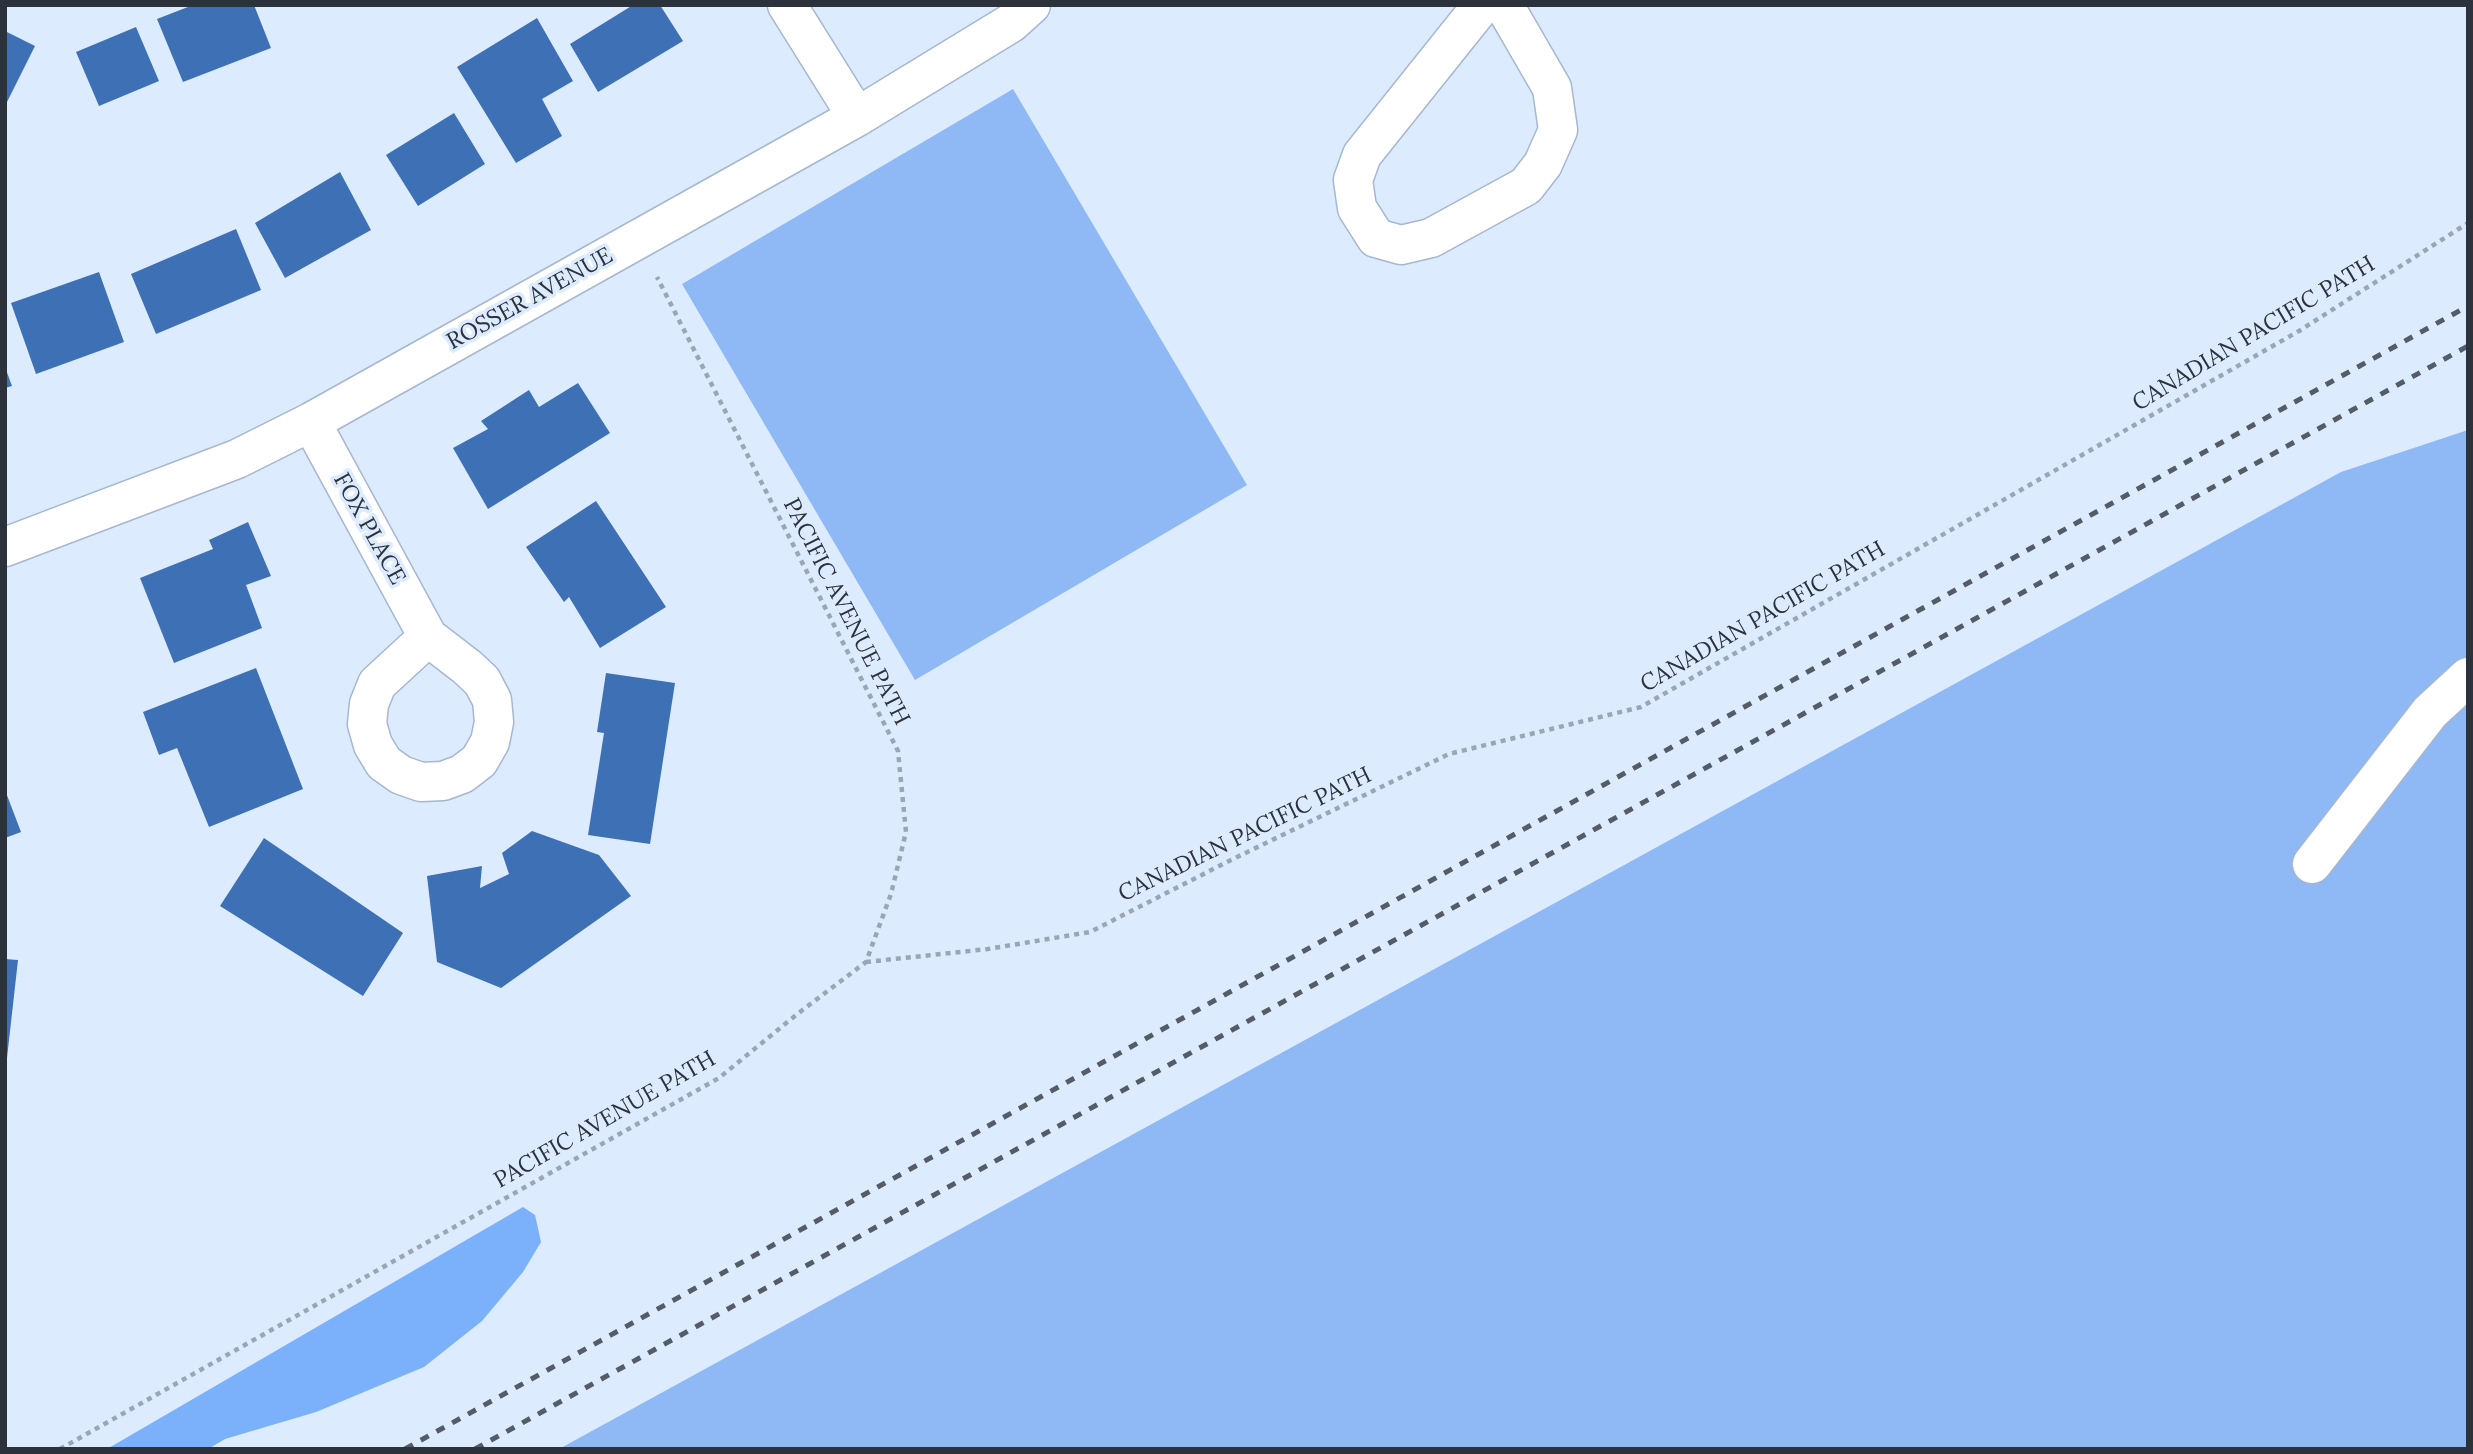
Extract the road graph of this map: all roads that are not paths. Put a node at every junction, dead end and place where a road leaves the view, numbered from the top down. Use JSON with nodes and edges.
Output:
{"nodes":[{"id":1,"x":787,"y":5,"type":"edge"},
{"id":2,"x":1031,"y":5,"type":"edge"},
{"id":3,"x":1482,"y":5,"type":"edge"},
{"id":4,"x":1504,"y":5,"type":"edge"},
{"id":5,"x":856,"y":117,"type":"junction"},
{"id":6,"x":311,"y":422,"type":"junction"},
{"id":7,"x":5,"y":547,"type":"edge"},
{"id":8,"x":428,"y":637,"type":"dead end"},
{"id":9,"x":2468,"y":677,"type":"edge"},
{"id":10,"x":2312,"y":864,"type":"dead end"}],
"edges":[{"from":1,"to":5,"type":"street"},
{"from":2,"to":5,"type":"street","name":"ROSSER AVENUE"},
{"from":3,"to":4,"type":"street"},
{"from":5,"to":6,"type":"street","name":"ROSSER AVENUE"},
{"from":6,"to":7,"type":"street","name":"ROSSER AVENUE"},
{"from":6,"to":8,"type":"street","name":"FOX PLACE"},
{"from":9,"to":10,"type":"street"}]}
